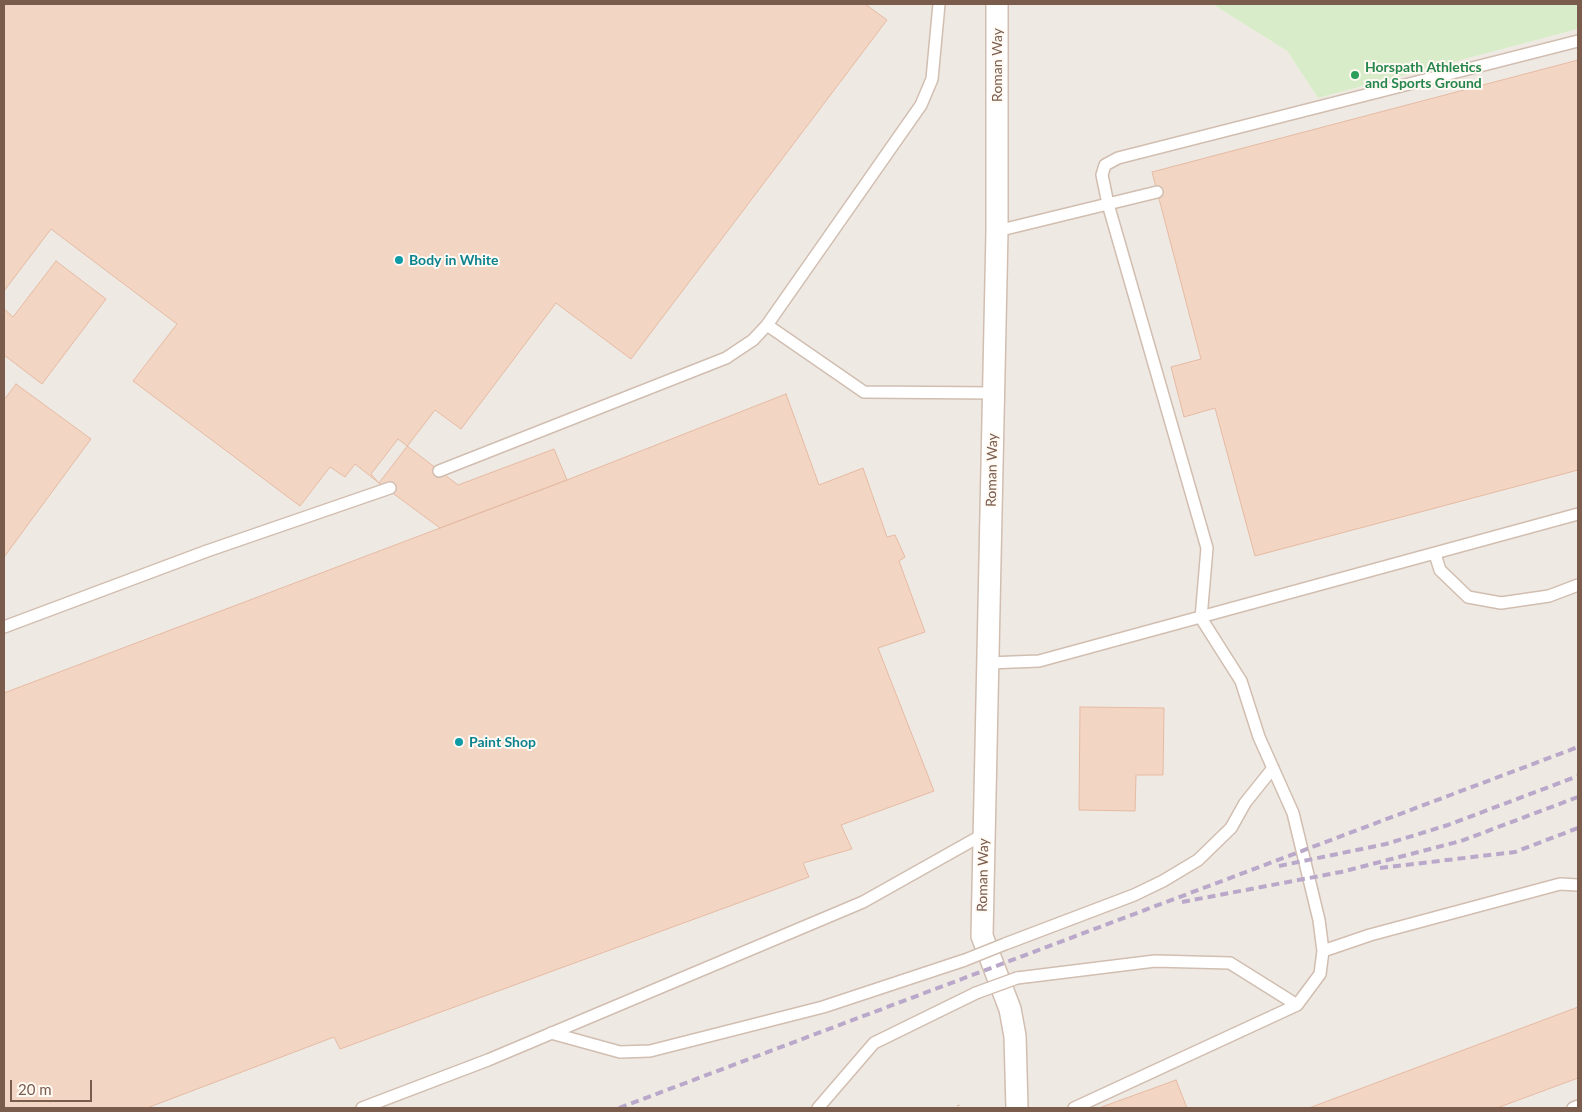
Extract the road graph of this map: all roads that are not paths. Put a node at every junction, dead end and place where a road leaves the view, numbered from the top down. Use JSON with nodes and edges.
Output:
{"nodes":[{"id":1,"x":939,"y":4,"type":"edge"},
{"id":2,"x":997,"y":4,"type":"edge"},
{"id":3,"x":1578,"y":41,"type":"edge"},
{"id":4,"x":1157,"y":192,"type":"dead end"},
{"id":5,"x":1108,"y":204,"type":"junction"},
{"id":6,"x":997,"y":231,"type":"junction"},
{"id":7,"x":767,"y":325,"type":"junction"},
{"id":8,"x":994,"y":393,"type":"junction"},
{"id":9,"x":439,"y":471,"type":"dead end"},
{"id":10,"x":390,"y":488,"type":"dead end"},
{"id":11,"x":1578,"y":514,"type":"edge"},
{"id":12,"x":1435,"y":554,"type":"junction"},
{"id":13,"x":1578,"y":585,"type":"edge"},
{"id":14,"x":1201,"y":618,"type":"junction"},
{"id":15,"x":4,"y":627,"type":"edge"},
{"id":16,"x":988,"y":663,"type":"junction"},
{"id":17,"x":1273,"y":768,"type":"junction"},
{"id":18,"x":984,"y":834,"type":"junction"},
{"id":19,"x":1578,"y":885,"type":"edge"},
{"id":20,"x":1323,"y":951,"type":"junction"},
{"id":21,"x":1297,"y":1005,"type":"junction"},
{"id":22,"x":552,"y":1033,"type":"junction"},
{"id":23,"x":1578,"y":1106,"type":"edge"},
{"id":24,"x":362,"y":1108,"type":"edge"},
{"id":25,"x":818,"y":1108,"type":"edge"},
{"id":26,"x":1017,"y":1108,"type":"edge"},
{"id":27,"x":1074,"y":1108,"type":"edge"},
{"id":28,"x":1573,"y":1108,"type":"edge"}],
"edges":[{"from":1,"to":7,"type":"lane"},
{"from":2,"to":6,"type":"street","name":"Roman Way"},
{"from":3,"to":5,"type":"lane"},
{"from":4,"to":5,"type":"lane"},
{"from":5,"to":6,"type":"lane"},
{"from":5,"to":14,"type":"lane"},
{"from":6,"to":8,"type":"street","name":"Roman Way"},
{"from":7,"to":8,"type":"lane"},
{"from":7,"to":9,"type":"lane"},
{"from":8,"to":16,"type":"street","name":"Roman Way"},
{"from":10,"to":15,"type":"lane"},
{"from":11,"to":12,"type":"lane"},
{"from":12,"to":13,"type":"lane"},
{"from":12,"to":14,"type":"lane"},
{"from":14,"to":16,"type":"lane"},
{"from":14,"to":17,"type":"lane"},
{"from":16,"to":18,"type":"street","name":"Roman Way"},
{"from":17,"to":20,"type":"lane"},
{"from":17,"to":22,"type":"lane","bridge":true},
{"from":18,"to":22,"type":"lane"},
{"from":18,"to":26,"type":"street","name":"Roman Way"},
{"from":19,"to":20,"type":"lane"},
{"from":20,"to":21,"type":"lane"},
{"from":21,"to":25,"type":"lane","bridge":true},
{"from":21,"to":27,"type":"lane"},
{"from":22,"to":24,"type":"lane"},
{"from":23,"to":28,"type":"lane"}]}
